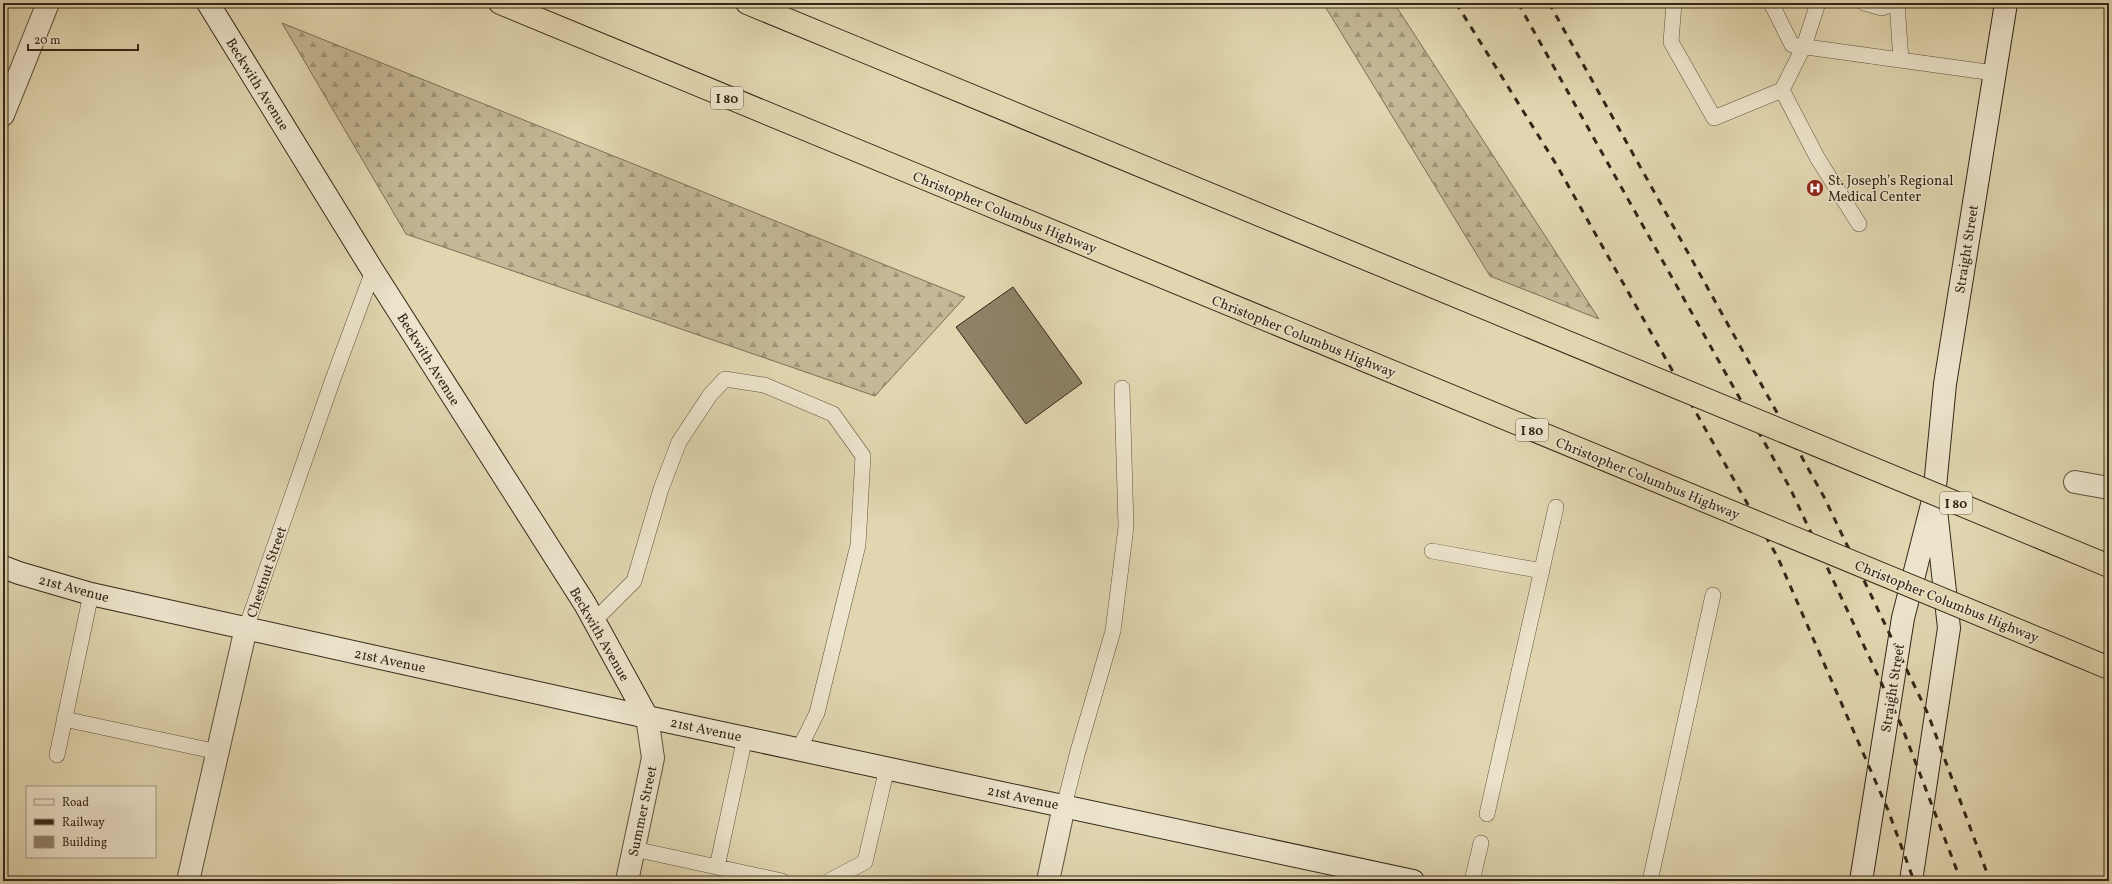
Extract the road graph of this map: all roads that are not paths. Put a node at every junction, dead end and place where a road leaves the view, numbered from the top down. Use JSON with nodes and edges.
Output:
{"nodes":[{"id":1,"x":48,"y":3,"type":"edge"},
{"id":2,"x":208,"y":3,"type":"edge"},
{"id":3,"x":500,"y":3,"type":"edge"},
{"id":4,"x":747,"y":3,"type":"edge"},
{"id":5,"x":768,"y":3,"type":"edge"},
{"id":6,"x":1674,"y":3,"type":"edge"},
{"id":7,"x":1771,"y":3,"type":"edge"},
{"id":8,"x":1818,"y":3,"type":"edge"},
{"id":9,"x":1864,"y":3,"type":"edge"},
{"id":10,"x":1896,"y":3,"type":"edge"},
{"id":11,"x":2006,"y":3,"type":"edge"},
{"id":12,"x":1804,"y":46,"type":"junction"},
{"id":13,"x":856,"y":48,"type":"junction"},
{"id":14,"x":1901,"y":60,"type":"junction"},
{"id":15,"x":1994,"y":73,"type":"junction"},
{"id":16,"x":1782,"y":90,"type":"junction"},
{"id":17,"x":3,"y":115,"type":"edge"},
{"id":18,"x":1859,"y":224,"type":"dead end"},
{"id":19,"x":373,"y":271,"type":"junction"},
{"id":20,"x":1122,"y":388,"type":"dead end"},
{"id":21,"x":2075,"y":482,"type":"dead end"},
{"id":22,"x":2109,"y":488,"type":"edge"},
{"id":23,"x":1934,"y":497,"type":"junction"},
{"id":24,"x":1556,"y":507,"type":"dead end"},
{"id":25,"x":1432,"y":551,"type":"dead end"},
{"id":26,"x":2109,"y":566,"type":"edge"},
{"id":27,"x":3,"y":567,"type":"edge"},
{"id":28,"x":1542,"y":571,"type":"junction"},
{"id":29,"x":91,"y":594,"type":"junction"},
{"id":30,"x":1713,"y":595,"type":"dead end"},
{"id":31,"x":593,"y":622,"type":"junction"},
{"id":32,"x":246,"y":628,"type":"junction"},
{"id":33,"x":2109,"y":668,"type":"edge"},
{"id":34,"x":647,"y":717,"type":"junction"},
{"id":35,"x":64,"y":719,"type":"junction"},
{"id":36,"x":745,"y":737,"type":"junction"},
{"id":37,"x":799,"y":749,"type":"junction"},
{"id":38,"x":218,"y":752,"type":"junction"},
{"id":39,"x":57,"y":755,"type":"dead end"},
{"id":40,"x":887,"y":768,"type":"junction"},
{"id":41,"x":1064,"y":806,"type":"junction"},
{"id":42,"x":1487,"y":814,"type":"dead end"},
{"id":43,"x":1481,"y":843,"type":"dead end"},
{"id":44,"x":634,"y":848,"type":"junction"},
{"id":45,"x":717,"y":867,"type":"junction"},
{"id":46,"x":188,"y":881,"type":"edge"},
{"id":47,"x":627,"y":881,"type":"edge"},
{"id":48,"x":782,"y":881,"type":"edge"},
{"id":49,"x":829,"y":881,"type":"edge"},
{"id":50,"x":1048,"y":881,"type":"edge"},
{"id":51,"x":1413,"y":881,"type":"edge"},
{"id":52,"x":1472,"y":881,"type":"edge"},
{"id":53,"x":1650,"y":881,"type":"edge"},
{"id":54,"x":1861,"y":881,"type":"edge"},
{"id":55,"x":1911,"y":881,"type":"edge"}],
"edges":[{"from":1,"to":17,"type":"street"},
{"from":2,"to":19,"type":"street","name":"Beckwith Avenue"},
{"from":3,"to":33,"type":"highway","name":"Christopher Columbus Highway","number":"I 80","bridge":true},
{"from":4,"to":13,"type":"highway","number":"I 80"},
{"from":5,"to":13,"type":"highway"},
{"from":6,"to":16,"type":"lane"},
{"from":7,"to":12,"type":"lane"},
{"from":8,"to":12,"type":"lane"},
{"from":9,"to":10,"type":"lane"},
{"from":10,"to":14,"type":"lane"},
{"from":11,"to":15,"type":"street","name":"Straight Street"},
{"from":12,"to":14,"type":"lane"},
{"from":12,"to":16,"type":"lane"},
{"from":13,"to":26,"type":"highway","number":"I 80","bridge":true},
{"from":14,"to":15,"type":"lane"},
{"from":15,"to":23,"type":"street","name":"Straight Street"},
{"from":16,"to":18,"type":"lane"},
{"from":19,"to":31,"type":"street","name":"Beckwith Avenue"},
{"from":19,"to":32,"type":"lane","name":"Chestnut Street"},
{"from":20,"to":41,"type":"lane"},
{"from":21,"to":22,"type":"street"},
{"from":23,"to":54,"type":"street","name":"Straight Street"},
{"from":23,"to":55,"type":"street","name":"Straight Street"},
{"from":24,"to":28,"type":"lane"},
{"from":25,"to":28,"type":"lane"},
{"from":27,"to":29,"type":"street","name":"21st Avenue"},
{"from":28,"to":42,"type":"lane"},
{"from":29,"to":32,"type":"street","name":"21st Avenue"},
{"from":29,"to":35,"type":"lane"},
{"from":30,"to":53,"type":"lane"},
{"from":31,"to":34,"type":"street","name":"Beckwith Avenue"},
{"from":31,"to":37,"type":"lane"},
{"from":32,"to":34,"type":"street","name":"21st Avenue"},
{"from":32,"to":38,"type":"street","name":"Chestnut Street"},
{"from":34,"to":36,"type":"street","name":"21st Avenue"},
{"from":34,"to":44,"type":"street","name":"Summer Street"},
{"from":35,"to":38,"type":"lane"},
{"from":35,"to":39,"type":"lane"},
{"from":36,"to":37,"type":"street","name":"21st Avenue"},
{"from":36,"to":45,"type":"lane"},
{"from":37,"to":40,"type":"street","name":"21st Avenue"},
{"from":38,"to":46,"type":"street","name":"Chestnut Street"},
{"from":40,"to":41,"type":"street","name":"21st Avenue"},
{"from":40,"to":49,"type":"lane"},
{"from":41,"to":50,"type":"street"},
{"from":41,"to":51,"type":"street","name":"21st Avenue"},
{"from":43,"to":52,"type":"lane"},
{"from":44,"to":45,"type":"lane"},
{"from":44,"to":47,"type":"street","name":"Summer Street"},
{"from":45,"to":48,"type":"lane"}]}
